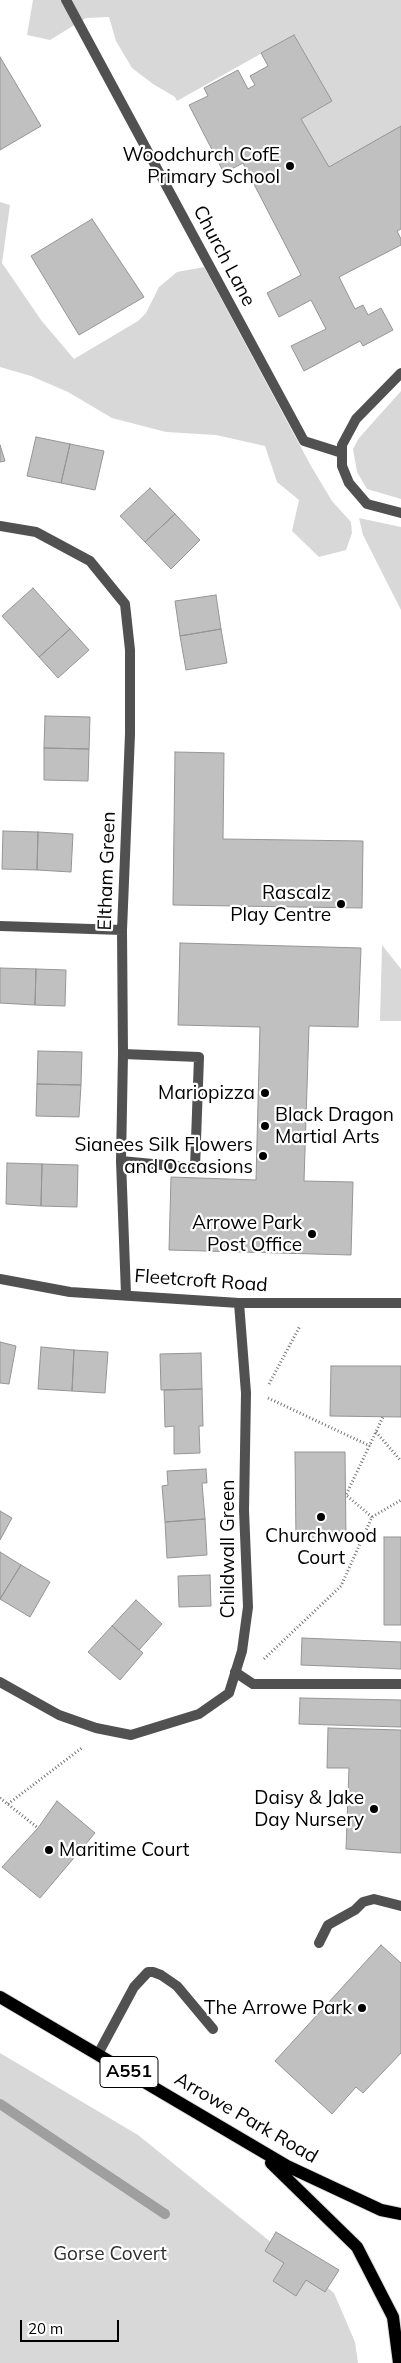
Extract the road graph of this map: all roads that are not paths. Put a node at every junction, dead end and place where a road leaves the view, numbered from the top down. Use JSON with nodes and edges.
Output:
{"nodes":[{"id":1,"x":66,"y":0,"type":"edge"},
{"id":2,"x":401,"y":373,"type":"edge"},
{"id":3,"x":342,"y":453,"type":"junction"},
{"id":4,"x":401,"y":514,"type":"edge"},
{"id":5,"x":0,"y":526,"type":"edge"},
{"id":6,"x":0,"y":926,"type":"edge"},
{"id":7,"x":122,"y":930,"type":"junction"},
{"id":8,"x":123,"y":1054,"type":"junction"},
{"id":9,"x":121,"y":1161,"type":"junction"},
{"id":10,"x":0,"y":1279,"type":"edge"},
{"id":11,"x":126,"y":1294,"type":"junction"},
{"id":12,"x":239,"y":1303,"type":"junction"},
{"id":13,"x":401,"y":1303,"type":"edge"},
{"id":14,"x":239,"y":1674,"type":"junction"},
{"id":15,"x":0,"y":1682,"type":"edge"},
{"id":16,"x":401,"y":1684,"type":"edge"},
{"id":17,"x":401,"y":1906,"type":"edge"},
{"id":18,"x":319,"y":1943,"type":"dead end"},
{"id":19,"x":0,"y":1997,"type":"edge"},
{"id":20,"x":213,"y":2029,"type":"dead end"},
{"id":21,"x":98,"y":2054,"type":"junction"},
{"id":22,"x":257,"y":2148,"type":"junction"},
{"id":23,"x":401,"y":2214,"type":"edge"},
{"id":24,"x":399,"y":2363,"type":"edge"}],
"edges":[{"from":1,"to":3,"type":"street","name":"Church Lane"},
{"from":2,"to":3,"type":"street"},
{"from":3,"to":4,"type":"street"},
{"from":5,"to":7,"type":"street","name":"Eltham Green"},
{"from":6,"to":7,"type":"street"},
{"from":7,"to":8,"type":"street","name":"Eltham Green"},
{"from":8,"to":9,"type":"street","name":"Eltham Green"},
{"from":8,"to":9,"type":"street"},
{"from":9,"to":11,"type":"street","name":"Eltham Green"},
{"from":10,"to":11,"type":"street","name":"Fleetcroft Road"},
{"from":11,"to":12,"type":"street","name":"Fleetcroft Road"},
{"from":12,"to":13,"type":"street","name":"Fleetcroft Road"},
{"from":12,"to":14,"type":"street","name":"Childwall Green"},
{"from":14,"to":15,"type":"street","name":"Childwall Green"},
{"from":14,"to":16,"type":"street"},
{"from":17,"to":18,"type":"street"},
{"from":19,"to":21,"type":"main road","name":"Arrowe Park Road","number":"A551"},
{"from":20,"to":21,"type":"street"},
{"from":21,"to":22,"type":"main road","name":"Arrowe Park Road","number":"A551"},
{"from":22,"to":23,"type":"main road","name":"Arrowe Park Road","number":"A551"},
{"from":22,"to":24,"type":"main road"}]}
